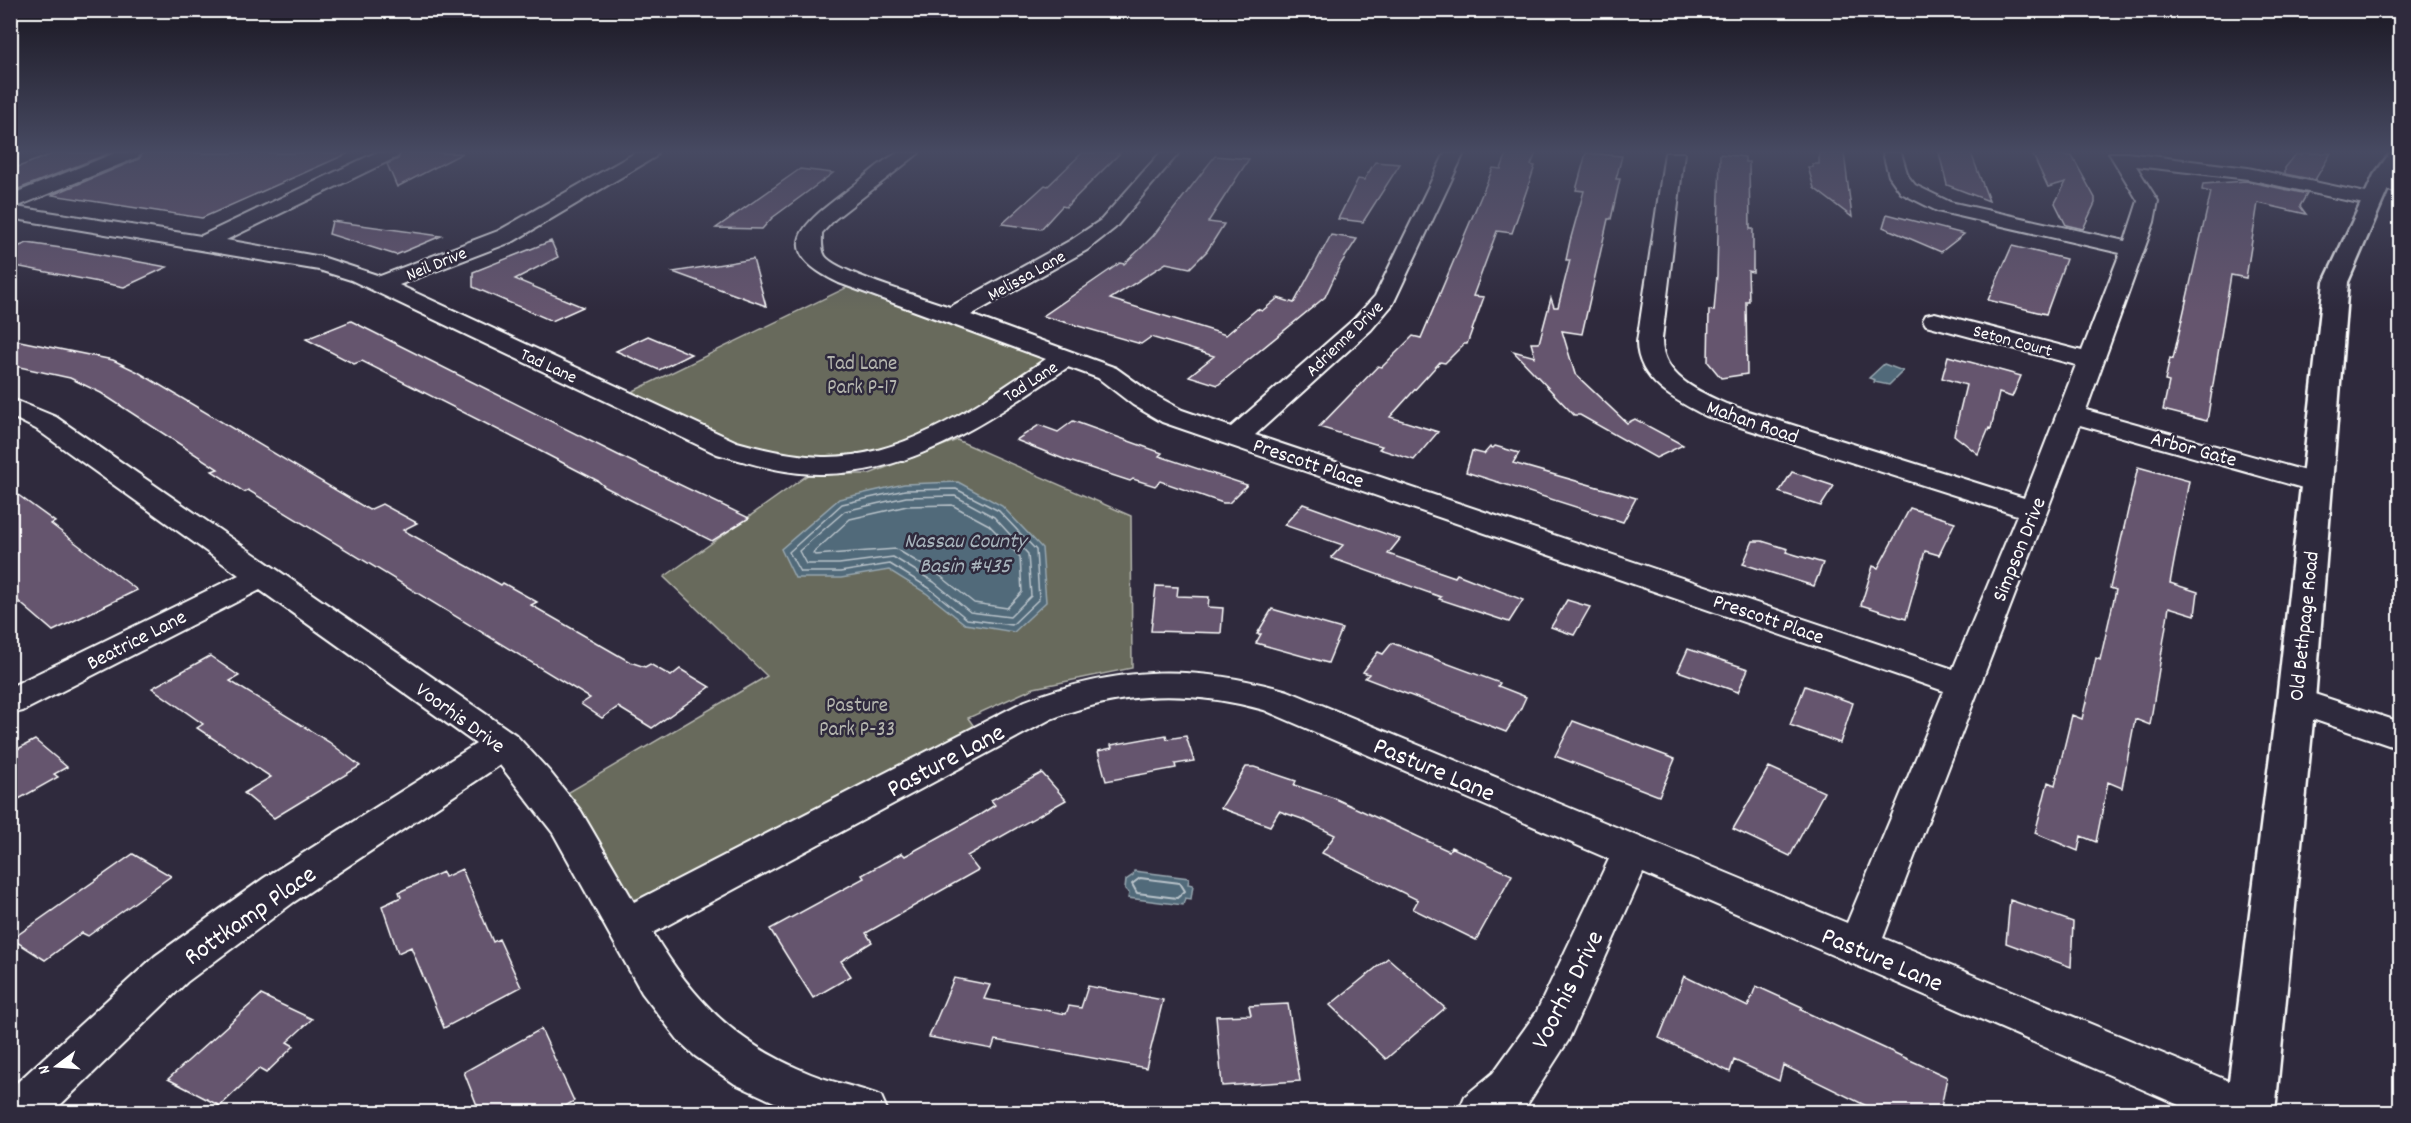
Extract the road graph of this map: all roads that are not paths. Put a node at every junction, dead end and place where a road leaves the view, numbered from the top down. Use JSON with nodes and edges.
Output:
{"nodes":[{"id":1,"x":282,"y":205,"type":"edge"},
{"id":2,"x":558,"y":205,"type":"edge"},
{"id":3,"x":841,"y":205,"type":"edge"},
{"id":4,"x":1124,"y":205,"type":"edge"},
{"id":5,"x":1430,"y":205,"type":"edge"},
{"id":6,"x":1667,"y":205,"type":"edge"},
{"id":7,"x":1944,"y":205,"type":"edge"},
{"id":8,"x":2147,"y":205,"type":"edge"},
{"id":9,"x":2377,"y":205,"type":"edge"},
{"id":10,"x":10,"y":212,"type":"edge"},
{"id":11,"x":204,"y":243,"type":"junction"},
{"id":12,"x":2133,"y":249,"type":"junction"},
{"id":13,"x":379,"y":285,"type":"junction"},
{"id":14,"x":954,"y":315,"type":"junction"},
{"id":15,"x":1935,"y":320,"type":"dead end"},
{"id":16,"x":1066,"y":357,"type":"junction"},
{"id":17,"x":2091,"y":361,"type":"junction"},
{"id":18,"x":10,"y":406,"type":"edge"},
{"id":19,"x":2070,"y":414,"type":"junction"},
{"id":20,"x":1236,"y":436,"type":"junction"},
{"id":21,"x":2317,"y":483,"type":"junction"},
{"id":22,"x":2034,"y":511,"type":"junction"},
{"id":23,"x":262,"y":576,"type":"junction"},
{"id":24,"x":1964,"y":685,"type":"junction"},
{"id":25,"x":2296,"y":700,"type":"junction"},
{"id":26,"x":10,"y":702,"type":"edge"},
{"id":27,"x":2400,"y":735,"type":"edge"},
{"id":28,"x":502,"y":745,"type":"junction"},
{"id":29,"x":1632,"y":852,"type":"junction"},
{"id":30,"x":626,"y":927,"type":"junction"},
{"id":31,"x":1858,"y":947,"type":"junction"},
{"id":32,"x":20,"y":1113,"type":"edge"},
{"id":33,"x":864,"y":1113,"type":"edge"},
{"id":34,"x":1482,"y":1113,"type":"edge"},
{"id":35,"x":2249,"y":1113,"type":"edge"}],
"edges":[{"from":1,"to":11,"type":"street"},
{"from":2,"to":13,"type":"street","name":"Neil Drive"},
{"from":3,"to":14,"type":"street","name":"Prescott Place"},
{"from":4,"to":14,"type":"street","name":"Melissa Lane"},
{"from":5,"to":20,"type":"street","name":"Adrienne Drive"},
{"from":6,"to":22,"type":"street","name":"Mahan Road"},
{"from":7,"to":12,"type":"street"},
{"from":8,"to":12,"type":"street","name":"Simpson Drive"},
{"from":9,"to":21,"type":"main road","name":"Old Bethpage Road"},
{"from":10,"to":11,"type":"street","name":"Tad Lane"},
{"from":11,"to":13,"type":"street","name":"Tad Lane"},
{"from":12,"to":17,"type":"street","name":"Simpson Drive"},
{"from":13,"to":16,"type":"street","name":"Tad Lane"},
{"from":14,"to":16,"type":"street","name":"Prescott Place"},
{"from":15,"to":17,"type":"street","name":"Seton Court"},
{"from":16,"to":20,"type":"street","name":"Prescott Place"},
{"from":17,"to":19,"type":"street","name":"Simpson Drive"},
{"from":18,"to":23,"type":"street","name":"Voorhis Drive"},
{"from":19,"to":21,"type":"street","name":"Arbor Gate"},
{"from":19,"to":22,"type":"street","name":"Simpson Drive"},
{"from":20,"to":24,"type":"street","name":"Prescott Place"},
{"from":21,"to":25,"type":"main road","name":"Old Bethpage Road"},
{"from":22,"to":24,"type":"street","name":"Simpson Drive"},
{"from":23,"to":26,"type":"street","name":"Beatrice Lane"},
{"from":23,"to":28,"type":"street","name":"Voorhis Drive"},
{"from":24,"to":31,"type":"street","name":"Simpson Drive"},
{"from":25,"to":27,"type":"street"},
{"from":25,"to":35,"type":"main road","name":"Old Bethpage Road"},
{"from":28,"to":30,"type":"street","name":"Voorhis Drive"},
{"from":28,"to":32,"type":"street","name":"Rottkamp Place"},
{"from":29,"to":30,"type":"street","name":"Pasture Lane"},
{"from":29,"to":31,"type":"street","name":"Pasture Lane"},
{"from":29,"to":34,"type":"street","name":"Voorhis Drive"},
{"from":30,"to":33,"type":"street","name":"Voorhis Drive"},
{"from":31,"to":35,"type":"street","name":"Pasture Lane"}]}
